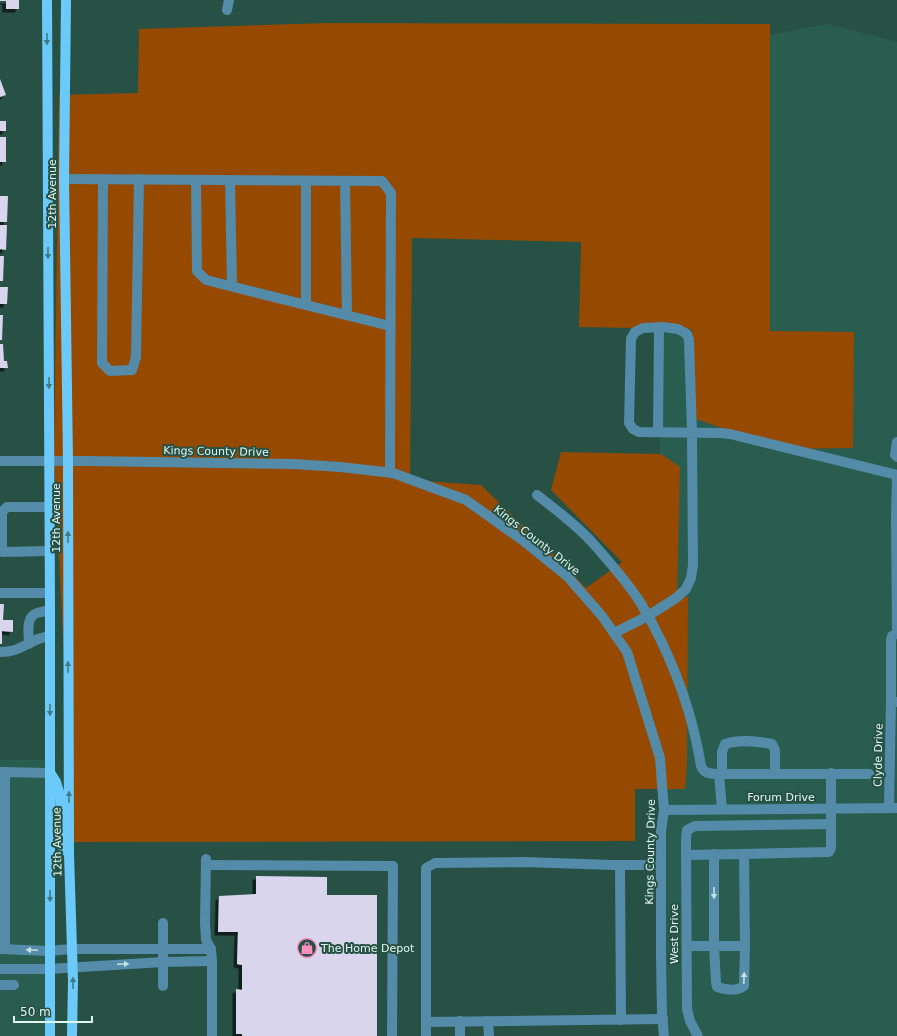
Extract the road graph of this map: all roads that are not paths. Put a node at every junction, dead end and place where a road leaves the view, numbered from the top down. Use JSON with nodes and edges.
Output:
{"nodes":[{"id":1,"x":47,"y":0,"type":"edge"},
{"id":2,"x":66,"y":0,"type":"edge"},
{"id":3,"x":64,"y":179,"type":"junction"},
{"id":4,"x":103,"y":179,"type":"junction"},
{"id":5,"x":139,"y":179,"type":"junction"},
{"id":6,"x":196,"y":180,"type":"junction"},
{"id":7,"x":230,"y":180,"type":"junction"},
{"id":8,"x":306,"y":181,"type":"junction"},
{"id":9,"x":345,"y":181,"type":"junction"},
{"id":10,"x":232,"y":286,"type":"junction"},
{"id":11,"x":306,"y":305,"type":"junction"},
{"id":12,"x":347,"y":315,"type":"junction"},
{"id":13,"x":390,"y":326,"type":"junction"},
{"id":14,"x":659,"y":328,"type":"junction"},
{"id":15,"x":658,"y":432,"type":"junction"},
{"id":16,"x":692,"y":433,"type":"junction"},
{"id":17,"x":897,"y":442,"type":"edge"},
{"id":18,"x":897,"y":457,"type":"edge"},
{"id":19,"x":0,"y":461,"type":"edge"},
{"id":20,"x":49,"y":461,"type":"junction"},
{"id":21,"x":68,"y":461,"type":"junction"},
{"id":22,"x":390,"y":473,"type":"junction"},
{"id":23,"x":897,"y":475,"type":"edge"},
{"id":24,"x":897,"y":480,"type":"edge"},
{"id":25,"x":536,"y":495,"type":"dead end"},
{"id":26,"x":50,"y":507,"type":"junction"},
{"id":27,"x":50,"y":551,"type":"junction"},
{"id":28,"x":1,"y":552,"type":"edge"},
{"id":29,"x":0,"y":592,"type":"edge"},
{"id":30,"x":50,"y":593,"type":"junction"},
{"id":31,"x":50,"y":610,"type":"junction"},
{"id":32,"x":648,"y":616,"type":"junction"},
{"id":33,"x":614,"y":633,"type":"junction"},
{"id":34,"x":897,"y":633,"type":"edge"},
{"id":35,"x":50,"y":636,"type":"junction"},
{"id":36,"x":29,"y":644,"type":"junction"},
{"id":37,"x":0,"y":652,"type":"edge"},
{"id":38,"x":894,"y":702,"type":"edge"},
{"id":39,"x":2,"y":772,"type":"edge"},
{"id":40,"x":50,"y":773,"type":"junction"},
{"id":41,"x":831,"y":773,"type":"junction"},
{"id":42,"x":721,"y":774,"type":"junction"},
{"id":43,"x":775,"y":774,"type":"junction"},
{"id":44,"x":869,"y":774,"type":"dead end"},
{"id":45,"x":2,"y":799,"type":"edge"},
{"id":46,"x":831,"y":808,"type":"junction"},
{"id":47,"x":893,"y":808,"type":"edge"},
{"id":48,"x":722,"y":809,"type":"junction"},
{"id":49,"x":664,"y":810,"type":"junction"},
{"id":50,"x":831,"y":824,"type":"junction"},
{"id":51,"x":69,"y":854,"type":"junction"},
{"id":52,"x":714,"y":854,"type":"junction"},
{"id":53,"x":744,"y":854,"type":"junction"},
{"id":54,"x":686,"y":855,"type":"junction"},
{"id":55,"x":620,"y":865,"type":"junction"},
{"id":56,"x":661,"y":865,"type":"junction"},
{"id":57,"x":163,"y":923,"type":"dead end"},
{"id":58,"x":687,"y":946,"type":"junction"},
{"id":59,"x":714,"y":946,"type":"junction"},
{"id":60,"x":745,"y":946,"type":"junction"},
{"id":61,"x":2,"y":949,"type":"edge"},
{"id":62,"x":71,"y":949,"type":"junction"},
{"id":63,"x":211,"y":949,"type":"junction"},
{"id":64,"x":163,"y":950,"type":"junction"},
{"id":65,"x":49,"y":951,"type":"junction"},
{"id":66,"x":212,"y":961,"type":"junction"},
{"id":67,"x":163,"y":962,"type":"junction"},
{"id":68,"x":72,"y":967,"type":"junction"},
{"id":69,"x":0,"y":969,"type":"edge"},
{"id":70,"x":49,"y":969,"type":"junction"},
{"id":71,"x":0,"y":985,"type":"edge"},
{"id":72,"x":14,"y":985,"type":"dead end"},
{"id":73,"x":163,"y":986,"type":"dead end"},
{"id":74,"x":663,"y":1019,"type":"junction"},
{"id":75,"x":621,"y":1020,"type":"junction"},
{"id":76,"x":488,"y":1021,"type":"junction"},
{"id":77,"x":426,"y":1022,"type":"junction"},
{"id":78,"x":460,"y":1022,"type":"junction"},
{"id":79,"x":50,"y":1036,"type":"edge"},
{"id":80,"x":72,"y":1036,"type":"edge"},
{"id":81,"x":212,"y":1036,"type":"edge"},
{"id":82,"x":392,"y":1036,"type":"edge"},
{"id":83,"x":426,"y":1036,"type":"edge"},
{"id":84,"x":460,"y":1036,"type":"edge"},
{"id":85,"x":489,"y":1036,"type":"edge"},
{"id":86,"x":664,"y":1036,"type":"edge"},
{"id":87,"x":698,"y":1036,"type":"edge"}],
"edges":[{"from":1,"to":20,"type":"main road","name":"12th Avenue","one_way":true},
{"from":2,"to":3,"type":"main road","name":"12th Avenue"},
{"from":3,"to":4,"type":"street"},
{"from":3,"to":21,"type":"main road","name":"12th Avenue"},
{"from":4,"to":5,"type":"street"},
{"from":4,"to":5,"type":"street"},
{"from":5,"to":6,"type":"street"},
{"from":6,"to":7,"type":"street"},
{"from":6,"to":10,"type":"street"},
{"from":7,"to":8,"type":"street"},
{"from":7,"to":10,"type":"street"},
{"from":8,"to":9,"type":"street"},
{"from":8,"to":11,"type":"street"},
{"from":9,"to":12,"type":"street"},
{"from":9,"to":13,"type":"street"},
{"from":10,"to":11,"type":"street"},
{"from":11,"to":12,"type":"street"},
{"from":12,"to":13,"type":"street"},
{"from":13,"to":22,"type":"street"},
{"from":14,"to":15,"type":"street"},
{"from":14,"to":15,"type":"street"},
{"from":14,"to":16,"type":"street"},
{"from":15,"to":16,"type":"street"},
{"from":16,"to":23,"type":"street"},
{"from":16,"to":32,"type":"street"},
{"from":17,"to":18,"type":"street"},
{"from":19,"to":20,"type":"street","name":"Kings County Drive"},
{"from":20,"to":21,"type":"street","name":"Kings County Drive"},
{"from":20,"to":26,"type":"main road","name":"12th Avenue"},
{"from":21,"to":22,"type":"street","name":"Kings County Drive"},
{"from":51,"to":21,"type":"main road","name":"12th Avenue","one_way":true},
{"from":22,"to":33,"type":"street","name":"Kings County Drive"},
{"from":24,"to":34,"type":"street","name":"Clyde Drive"},
{"from":25,"to":32,"type":"street"},
{"from":26,"to":27,"type":"main road","name":"12th Avenue"},
{"from":26,"to":28,"type":"street"},
{"from":27,"to":28,"type":"street"},
{"from":27,"to":30,"type":"main road","name":"12th Avenue"},
{"from":29,"to":30,"type":"street"},
{"from":30,"to":31,"type":"main road","name":"12th Avenue"},
{"from":31,"to":35,"type":"main road","name":"12th Avenue"},
{"from":31,"to":36,"type":"street"},
{"from":32,"to":33,"type":"street"},
{"from":32,"to":42,"type":"street"},
{"from":33,"to":49,"type":"street","name":"Kings County Drive"},
{"from":34,"to":38,"type":"street","name":"Clyde Drive"},
{"from":35,"to":36,"type":"street"},
{"from":35,"to":40,"type":"main road","name":"12th Avenue","one_way":true},
{"from":36,"to":37,"type":"street"},
{"from":38,"to":47,"type":"street","name":"Clyde Drive"},
{"from":39,"to":40,"type":"street"},
{"from":39,"to":45,"type":"street"},
{"from":40,"to":51,"type":"main road"},
{"from":40,"to":65,"type":"main road","name":"12th Avenue","one_way":true},
{"from":41,"to":43,"type":"street"},
{"from":41,"to":44,"type":"street"},
{"from":41,"to":46,"type":"street"},
{"from":42,"to":43,"type":"street"},
{"from":42,"to":43,"type":"street"},
{"from":42,"to":48,"type":"street"},
{"from":45,"to":61,"type":"street"},
{"from":46,"to":47,"type":"street","name":"Forum Drive"},
{"from":46,"to":48,"type":"street","name":"Forum Drive"},
{"from":46,"to":50,"type":"street"},
{"from":48,"to":49,"type":"street","name":"Forum Drive"},
{"from":49,"to":56,"type":"street","name":"Kings County Drive"},
{"from":50,"to":53,"type":"street"},
{"from":50,"to":54,"type":"street","name":"West Drive"},
{"from":51,"to":62,"type":"main road","name":"12th Avenue"},
{"from":52,"to":53,"type":"street"},
{"from":52,"to":54,"type":"street"},
{"from":52,"to":59,"type":"street","one_way":true},
{"from":53,"to":60,"type":"street"},
{"from":54,"to":58,"type":"street","name":"West Drive"},
{"from":55,"to":56,"type":"street"},
{"from":55,"to":75,"type":"street"},
{"from":55,"to":77,"type":"street"},
{"from":56,"to":74,"type":"street","name":"Kings County Drive"},
{"from":57,"to":64,"type":"street"},
{"from":58,"to":59,"type":"street"},
{"from":58,"to":87,"type":"street","name":"West Drive"},
{"from":59,"to":60,"type":"street"},
{"from":59,"to":60,"type":"street","one_way":true},
{"from":65,"to":61,"type":"street","one_way":true},
{"from":62,"to":64,"type":"street"},
{"from":62,"to":65,"type":"street"},
{"from":62,"to":68,"type":"main road","name":"12th Avenue"},
{"from":63,"to":64,"type":"street"},
{"from":63,"to":66,"type":"street"},
{"from":63,"to":82,"type":"street"},
{"from":64,"to":67,"type":"street"},
{"from":65,"to":70,"type":"main road","name":"12th Avenue"},
{"from":66,"to":67,"type":"street"},
{"from":66,"to":81,"type":"street"},
{"from":68,"to":67,"type":"street","one_way":true},
{"from":67,"to":73,"type":"street"},
{"from":68,"to":70,"type":"street"},
{"from":80,"to":68,"type":"main road","name":"12th Avenue","one_way":true},
{"from":69,"to":70,"type":"street"},
{"from":70,"to":79,"type":"main road","name":"12th Avenue"},
{"from":71,"to":72,"type":"street"},
{"from":74,"to":75,"type":"street"},
{"from":74,"to":86,"type":"street","name":"Kings County Drive"},
{"from":75,"to":76,"type":"street"},
{"from":76,"to":78,"type":"street"},
{"from":76,"to":85,"type":"street"},
{"from":77,"to":78,"type":"street"},
{"from":77,"to":83,"type":"street"},
{"from":78,"to":84,"type":"street"}]}
